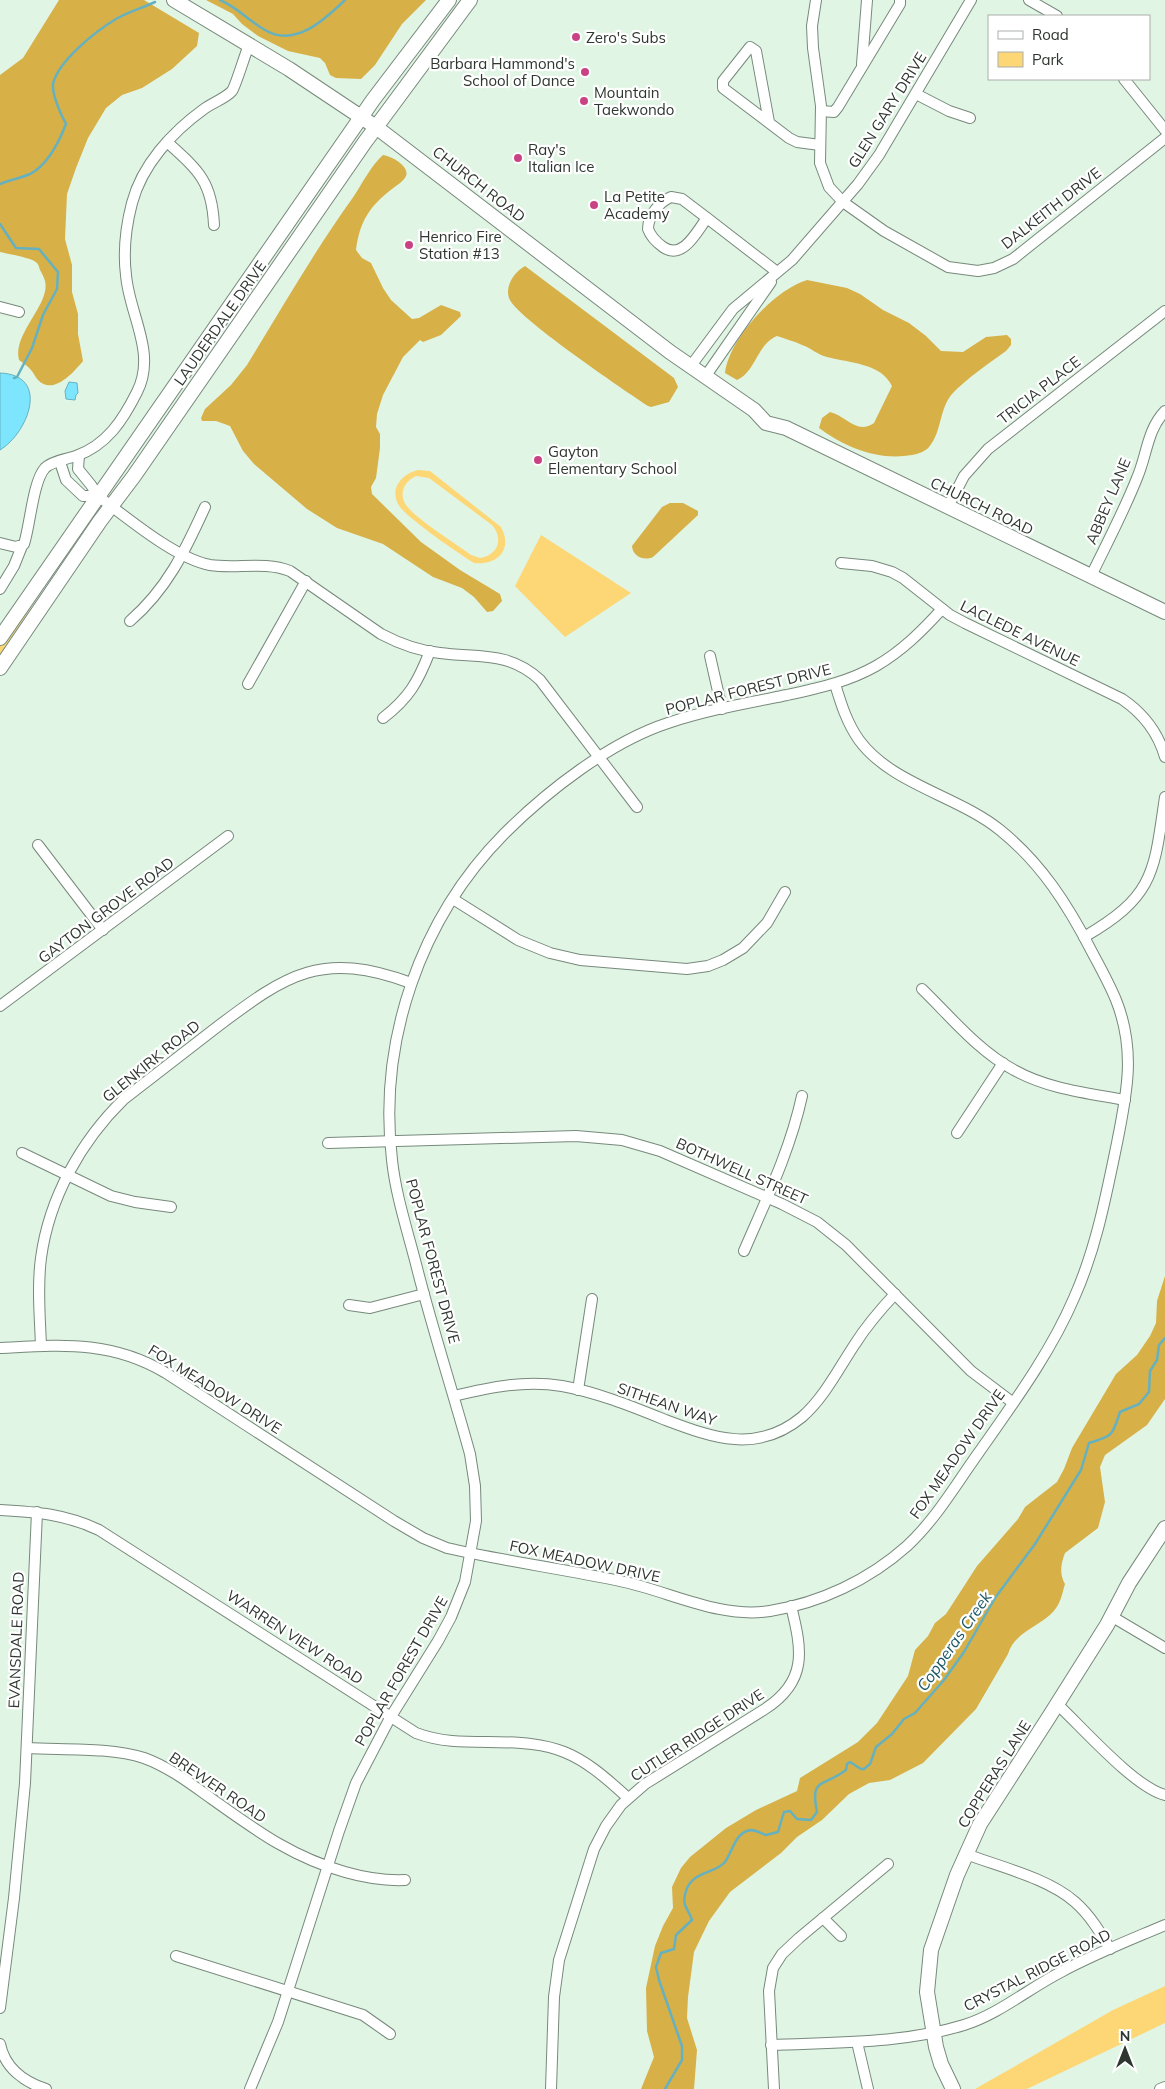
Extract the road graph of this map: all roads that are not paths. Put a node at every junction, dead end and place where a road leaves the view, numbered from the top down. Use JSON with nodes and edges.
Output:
{"nodes":[{"id":1,"x":174,"y":0,"type":"edge"},
{"id":2,"x":449,"y":0,"type":"edge"},
{"id":3,"x":470,"y":0,"type":"edge"},
{"id":4,"x":816,"y":0,"type":"edge"},
{"id":5,"x":867,"y":0,"type":"edge"},
{"id":6,"x":900,"y":0,"type":"edge"},
{"id":7,"x":971,"y":0,"type":"edge"},
{"id":8,"x":1029,"y":0,"type":"edge"},
{"id":9,"x":1055,"y":15,"type":"edge"},
{"id":10,"x":249,"y":45,"type":"junction"},
{"id":11,"x":862,"y":67,"type":"junction"},
{"id":12,"x":1125,"y":80,"type":"edge"},
{"id":13,"x":916,"y":94,"type":"junction"},
{"id":14,"x":821,"y":111,"type":"junction"},
{"id":15,"x":362,"y":117,"type":"junction"},
{"id":16,"x":970,"y":118,"type":"dead end"},
{"id":17,"x":769,"y":122,"type":"junction"},
{"id":18,"x":376,"y":127,"type":"junction"},
{"id":19,"x":1165,"y":130,"type":"edge"},
{"id":20,"x":1165,"y":138,"type":"edge"},
{"id":21,"x":168,"y":142,"type":"junction"},
{"id":22,"x":820,"y":145,"type":"junction"},
{"id":23,"x":843,"y":202,"type":"junction"},
{"id":24,"x":708,"y":218,"type":"junction"},
{"id":25,"x":214,"y":225,"type":"dead end"},
{"id":26,"x":777,"y":272,"type":"junction"},
{"id":27,"x":0,"y":307,"type":"edge"},
{"id":28,"x":1165,"y":310,"type":"edge"},
{"id":29,"x":19,"y":312,"type":"dead end"},
{"id":30,"x":690,"y":367,"type":"junction"},
{"id":31,"x":705,"y":377,"type":"junction"},
{"id":32,"x":1165,"y":411,"type":"edge"},
{"id":33,"x":79,"y":455,"type":"junction"},
{"id":34,"x":60,"y":462,"type":"junction"},
{"id":35,"x":98,"y":496,"type":"junction"},
{"id":36,"x":111,"y":506,"type":"junction"},
{"id":37,"x":205,"y":507,"type":"dead end"},
{"id":38,"x":948,"y":507,"type":"junction"},
{"id":39,"x":0,"y":543,"type":"edge"},
{"id":40,"x":22,"y":546,"type":"junction"},
{"id":41,"x":183,"y":554,"type":"junction"},
{"id":42,"x":841,"y":563,"type":"dead end"},
{"id":43,"x":1091,"y":576,"type":"junction"},
{"id":44,"x":306,"y":581,"type":"junction"},
{"id":45,"x":0,"y":589,"type":"edge"},
{"id":46,"x":942,"y":609,"type":"junction"},
{"id":47,"x":1165,"y":612,"type":"edge"},
{"id":48,"x":130,"y":621,"type":"dead end"},
{"id":49,"x":0,"y":638,"type":"edge"},
{"id":50,"x":430,"y":652,"type":"junction"},
{"id":51,"x":710,"y":656,"type":"dead end"},
{"id":52,"x":0,"y":668,"type":"edge"},
{"id":53,"x":248,"y":684,"type":"dead end"},
{"id":54,"x":835,"y":684,"type":"junction"},
{"id":55,"x":722,"y":709,"type":"junction"},
{"id":56,"x":383,"y":718,"type":"dead end"},
{"id":57,"x":1165,"y":757,"type":"edge"},
{"id":58,"x":599,"y":758,"type":"junction"},
{"id":59,"x":1165,"y":797,"type":"edge"},
{"id":60,"x":637,"y":807,"type":"dead end"},
{"id":61,"x":228,"y":836,"type":"dead end"},
{"id":62,"x":38,"y":845,"type":"dead end"},
{"id":63,"x":785,"y":892,"type":"dead end"},
{"id":64,"x":453,"y":899,"type":"junction"},
{"id":65,"x":103,"y":930,"type":"junction"},
{"id":66,"x":1084,"y":937,"type":"junction"},
{"id":67,"x":411,"y":983,"type":"junction"},
{"id":68,"x":922,"y":989,"type":"dead end"},
{"id":69,"x":0,"y":1006,"type":"edge"},
{"id":70,"x":1003,"y":1064,"type":"junction"},
{"id":71,"x":802,"y":1096,"type":"dead end"},
{"id":72,"x":1125,"y":1100,"type":"junction"},
{"id":73,"x":957,"y":1133,"type":"dead end"},
{"id":74,"x":390,"y":1141,"type":"junction"},
{"id":75,"x":328,"y":1143,"type":"dead end"},
{"id":76,"x":22,"y":1153,"type":"dead end"},
{"id":77,"x":68,"y":1176,"type":"junction"},
{"id":78,"x":767,"y":1198,"type":"junction"},
{"id":79,"x":171,"y":1207,"type":"dead end"},
{"id":80,"x":744,"y":1251,"type":"dead end"},
{"id":81,"x":424,"y":1294,"type":"junction"},
{"id":82,"x":895,"y":1294,"type":"junction"},
{"id":83,"x":592,"y":1299,"type":"dead end"},
{"id":84,"x":349,"y":1306,"type":"dead end"},
{"id":85,"x":41,"y":1346,"type":"junction"},
{"id":86,"x":0,"y":1348,"type":"edge"},
{"id":87,"x":578,"y":1390,"type":"junction"},
{"id":88,"x":454,"y":1396,"type":"junction"},
{"id":89,"x":1012,"y":1402,"type":"junction"},
{"id":90,"x":0,"y":1510,"type":"edge"},
{"id":91,"x":37,"y":1512,"type":"junction"},
{"id":92,"x":1165,"y":1528,"type":"edge"},
{"id":93,"x":471,"y":1553,"type":"junction"},
{"id":94,"x":791,"y":1606,"type":"junction"},
{"id":95,"x":1111,"y":1616,"type":"junction"},
{"id":96,"x":1165,"y":1648,"type":"edge"},
{"id":97,"x":1057,"y":1704,"type":"junction"},
{"id":98,"x":390,"y":1718,"type":"junction"},
{"id":99,"x":27,"y":1748,"type":"junction"},
{"id":100,"x":1165,"y":1795,"type":"edge"},
{"id":101,"x":628,"y":1798,"type":"junction"},
{"id":102,"x":966,"y":1854,"type":"junction"},
{"id":103,"x":888,"y":1864,"type":"dead end"},
{"id":104,"x":328,"y":1867,"type":"junction"},
{"id":105,"x":405,"y":1880,"type":"dead end"},
{"id":106,"x":823,"y":1918,"type":"junction"},
{"id":107,"x":1165,"y":1925,"type":"edge"},
{"id":108,"x":841,"y":1936,"type":"dead end"},
{"id":109,"x":1110,"y":1948,"type":"junction"},
{"id":110,"x":176,"y":1956,"type":"dead end"},
{"id":111,"x":288,"y":1991,"type":"junction"},
{"id":112,"x":0,"y":2008,"type":"edge"},
{"id":113,"x":933,"y":2033,"type":"junction"},
{"id":114,"x":390,"y":2034,"type":"dead end"},
{"id":115,"x":856,"y":2042,"type":"junction"},
{"id":116,"x":0,"y":2044,"type":"edge"},
{"id":117,"x":771,"y":2045,"type":"junction"},
{"id":118,"x":1165,"y":2087,"type":"edge"},
{"id":119,"x":46,"y":2089,"type":"edge"},
{"id":120,"x":250,"y":2089,"type":"edge"},
{"id":121,"x":551,"y":2089,"type":"edge"},
{"id":122,"x":774,"y":2089,"type":"edge"},
{"id":123,"x":868,"y":2089,"type":"edge"},
{"id":124,"x":953,"y":2089,"type":"edge"},
{"id":125,"x":1160,"y":2089,"type":"edge"}],
"edges":[{"from":1,"to":10,"type":"main road","name":"CHURCH ROAD"},
{"from":2,"to":15,"type":"main road","name":"LAUDERDALE DRIVE"},
{"from":3,"to":18,"type":"main road","name":"LAUDERDALE DRIVE"},
{"from":4,"to":14,"type":"street","name":"DALKEITH DRIVE"},
{"from":5,"to":11,"type":"street"},
{"from":6,"to":11,"type":"street"},
{"from":7,"to":13,"type":"street","name":"GLEN GARY DRIVE"},
{"from":8,"to":9,"type":"street"},
{"from":10,"to":15,"type":"main road","name":"CHURCH ROAD"},
{"from":10,"to":21,"type":"street"},
{"from":11,"to":14,"type":"street"},
{"from":12,"to":19,"type":"street"},
{"from":13,"to":16,"type":"street"},
{"from":13,"to":23,"type":"street","name":"GLEN GARY DRIVE"},
{"from":14,"to":22,"type":"street","name":"DALKEITH DRIVE"},
{"from":15,"to":18,"type":"main road","name":"CHURCH ROAD"},
{"from":15,"to":35,"type":"main road","name":"LAUDERDALE DRIVE"},
{"from":17,"to":17,"type":"street"},
{"from":17,"to":22,"type":"street"},
{"from":18,"to":30,"type":"main road","name":"CHURCH ROAD"},
{"from":18,"to":36,"type":"main road","name":"LAUDERDALE DRIVE"},
{"from":20,"to":23,"type":"street","name":"DALKEITH DRIVE"},
{"from":21,"to":25,"type":"street"},
{"from":21,"to":33,"type":"street"},
{"from":22,"to":23,"type":"street","name":"DALKEITH DRIVE"},
{"from":23,"to":26,"type":"street","name":"GLEN GARY DRIVE"},
{"from":24,"to":24,"type":"street"},
{"from":24,"to":26,"type":"street"},
{"from":26,"to":30,"type":"street","name":"GLEN GARY DRIVE"},
{"from":26,"to":31,"type":"street","name":"GLEN GARY DRIVE"},
{"from":27,"to":29,"type":"street"},
{"from":28,"to":38,"type":"street","name":"TRICIA PLACE"},
{"from":30,"to":31,"type":"main road","name":"CHURCH ROAD"},
{"from":31,"to":38,"type":"main road","name":"CHURCH ROAD"},
{"from":32,"to":43,"type":"street","name":"ABBEY LANE"},
{"from":33,"to":34,"type":"street"},
{"from":33,"to":35,"type":"street"},
{"from":34,"to":35,"type":"street"},
{"from":34,"to":40,"type":"street"},
{"from":35,"to":36,"type":"street"},
{"from":35,"to":49,"type":"main road","name":"LAUDERDALE DRIVE"},
{"from":36,"to":41,"type":"street"},
{"from":36,"to":52,"type":"main road","name":"LAUDERDALE DRIVE"},
{"from":37,"to":41,"type":"street"},
{"from":38,"to":43,"type":"main road","name":"CHURCH ROAD"},
{"from":39,"to":40,"type":"street"},
{"from":40,"to":45,"type":"street"},
{"from":41,"to":44,"type":"street"},
{"from":41,"to":48,"type":"street"},
{"from":42,"to":46,"type":"street","name":"LACLEDE AVENUE"},
{"from":43,"to":47,"type":"main road","name":"CHURCH ROAD"},
{"from":44,"to":50,"type":"street"},
{"from":44,"to":53,"type":"street"},
{"from":46,"to":54,"type":"street","name":"POPLAR FOREST DRIVE"},
{"from":46,"to":57,"type":"street","name":"LACLEDE AVENUE"},
{"from":50,"to":56,"type":"street"},
{"from":50,"to":58,"type":"street"},
{"from":51,"to":55,"type":"street"},
{"from":54,"to":55,"type":"street","name":"POPLAR FOREST DRIVE"},
{"from":54,"to":66,"type":"street","name":"FOX MEADOW DRIVE"},
{"from":55,"to":58,"type":"street","name":"POPLAR FOREST DRIVE"},
{"from":58,"to":60,"type":"street"},
{"from":58,"to":64,"type":"street","name":"POPLAR FOREST DRIVE"},
{"from":59,"to":66,"type":"street"},
{"from":61,"to":65,"type":"street","name":"GAYTON GROVE ROAD"},
{"from":62,"to":65,"type":"street"},
{"from":63,"to":64,"type":"street"},
{"from":64,"to":67,"type":"street","name":"POPLAR FOREST DRIVE"},
{"from":65,"to":69,"type":"street","name":"GAYTON GROVE ROAD"},
{"from":66,"to":72,"type":"street","name":"FOX MEADOW DRIVE"},
{"from":67,"to":74,"type":"street","name":"POPLAR FOREST DRIVE"},
{"from":67,"to":77,"type":"street","name":"GLENKIRK ROAD"},
{"from":68,"to":70,"type":"street"},
{"from":70,"to":72,"type":"street"},
{"from":70,"to":73,"type":"street"},
{"from":71,"to":78,"type":"street"},
{"from":72,"to":89,"type":"street","name":"FOX MEADOW DRIVE"},
{"from":74,"to":75,"type":"street","name":"BOTHWELL STREET"},
{"from":74,"to":78,"type":"street","name":"BOTHWELL STREET"},
{"from":74,"to":81,"type":"street","name":"POPLAR FOREST DRIVE"},
{"from":76,"to":77,"type":"street"},
{"from":77,"to":79,"type":"street"},
{"from":77,"to":85,"type":"street","name":"GLENKIRK ROAD"},
{"from":78,"to":80,"type":"street"},
{"from":78,"to":82,"type":"street","name":"BOTHWELL STREET"},
{"from":81,"to":84,"type":"street"},
{"from":81,"to":88,"type":"street","name":"POPLAR FOREST DRIVE"},
{"from":82,"to":87,"type":"street","name":"SITHEAN WAY"},
{"from":82,"to":89,"type":"street","name":"BOTHWELL STREET"},
{"from":83,"to":87,"type":"street"},
{"from":85,"to":86,"type":"street","name":"FOX MEADOW DRIVE"},
{"from":85,"to":93,"type":"street","name":"FOX MEADOW DRIVE"},
{"from":87,"to":88,"type":"street","name":"SITHEAN WAY"},
{"from":88,"to":93,"type":"street","name":"POPLAR FOREST DRIVE"},
{"from":89,"to":94,"type":"street","name":"FOX MEADOW DRIVE"},
{"from":90,"to":91,"type":"street","name":"WARREN VIEW ROAD"},
{"from":91,"to":98,"type":"street","name":"WARREN VIEW ROAD"},
{"from":91,"to":99,"type":"street","name":"EVANSDALE ROAD"},
{"from":92,"to":95,"type":"main road","name":"COPPERAS LANE"},
{"from":93,"to":94,"type":"street","name":"FOX MEADOW DRIVE"},
{"from":93,"to":98,"type":"street","name":"POPLAR FOREST DRIVE"},
{"from":94,"to":101,"type":"street","name":"CUTLER RIDGE DRIVE"},
{"from":95,"to":96,"type":"street"},
{"from":95,"to":97,"type":"main road","name":"COPPERAS LANE"},
{"from":97,"to":100,"type":"street"},
{"from":97,"to":102,"type":"main road","name":"COPPERAS LANE"},
{"from":98,"to":101,"type":"street","name":"WARREN VIEW ROAD"},
{"from":98,"to":104,"type":"street","name":"POPLAR FOREST DRIVE"},
{"from":99,"to":104,"type":"street","name":"BREWER ROAD"},
{"from":99,"to":112,"type":"street","name":"EVANSDALE ROAD"},
{"from":101,"to":121,"type":"street","name":"CUTLER RIDGE DRIVE"},
{"from":102,"to":109,"type":"street"},
{"from":102,"to":113,"type":"main road","name":"COPPERAS LANE"},
{"from":103,"to":106,"type":"street"},
{"from":104,"to":105,"type":"street","name":"BREWER ROAD"},
{"from":104,"to":111,"type":"street","name":"POPLAR FOREST DRIVE"},
{"from":106,"to":108,"type":"street"},
{"from":106,"to":117,"type":"street"},
{"from":107,"to":109,"type":"street","name":"CRYSTAL RIDGE ROAD"},
{"from":109,"to":113,"type":"street","name":"CRYSTAL RIDGE ROAD"},
{"from":110,"to":111,"type":"street"},
{"from":111,"to":114,"type":"street"},
{"from":111,"to":120,"type":"street","name":"POPLAR FOREST DRIVE"},
{"from":113,"to":115,"type":"street","name":"CRYSTAL RIDGE ROAD"},
{"from":113,"to":124,"type":"main road","name":"COPPERAS LANE"},
{"from":115,"to":117,"type":"street","name":"CRYSTAL RIDGE ROAD"},
{"from":115,"to":123,"type":"street"},
{"from":116,"to":119,"type":"street"},
{"from":117,"to":122,"type":"street"},
{"from":118,"to":125,"type":"street"}]}
